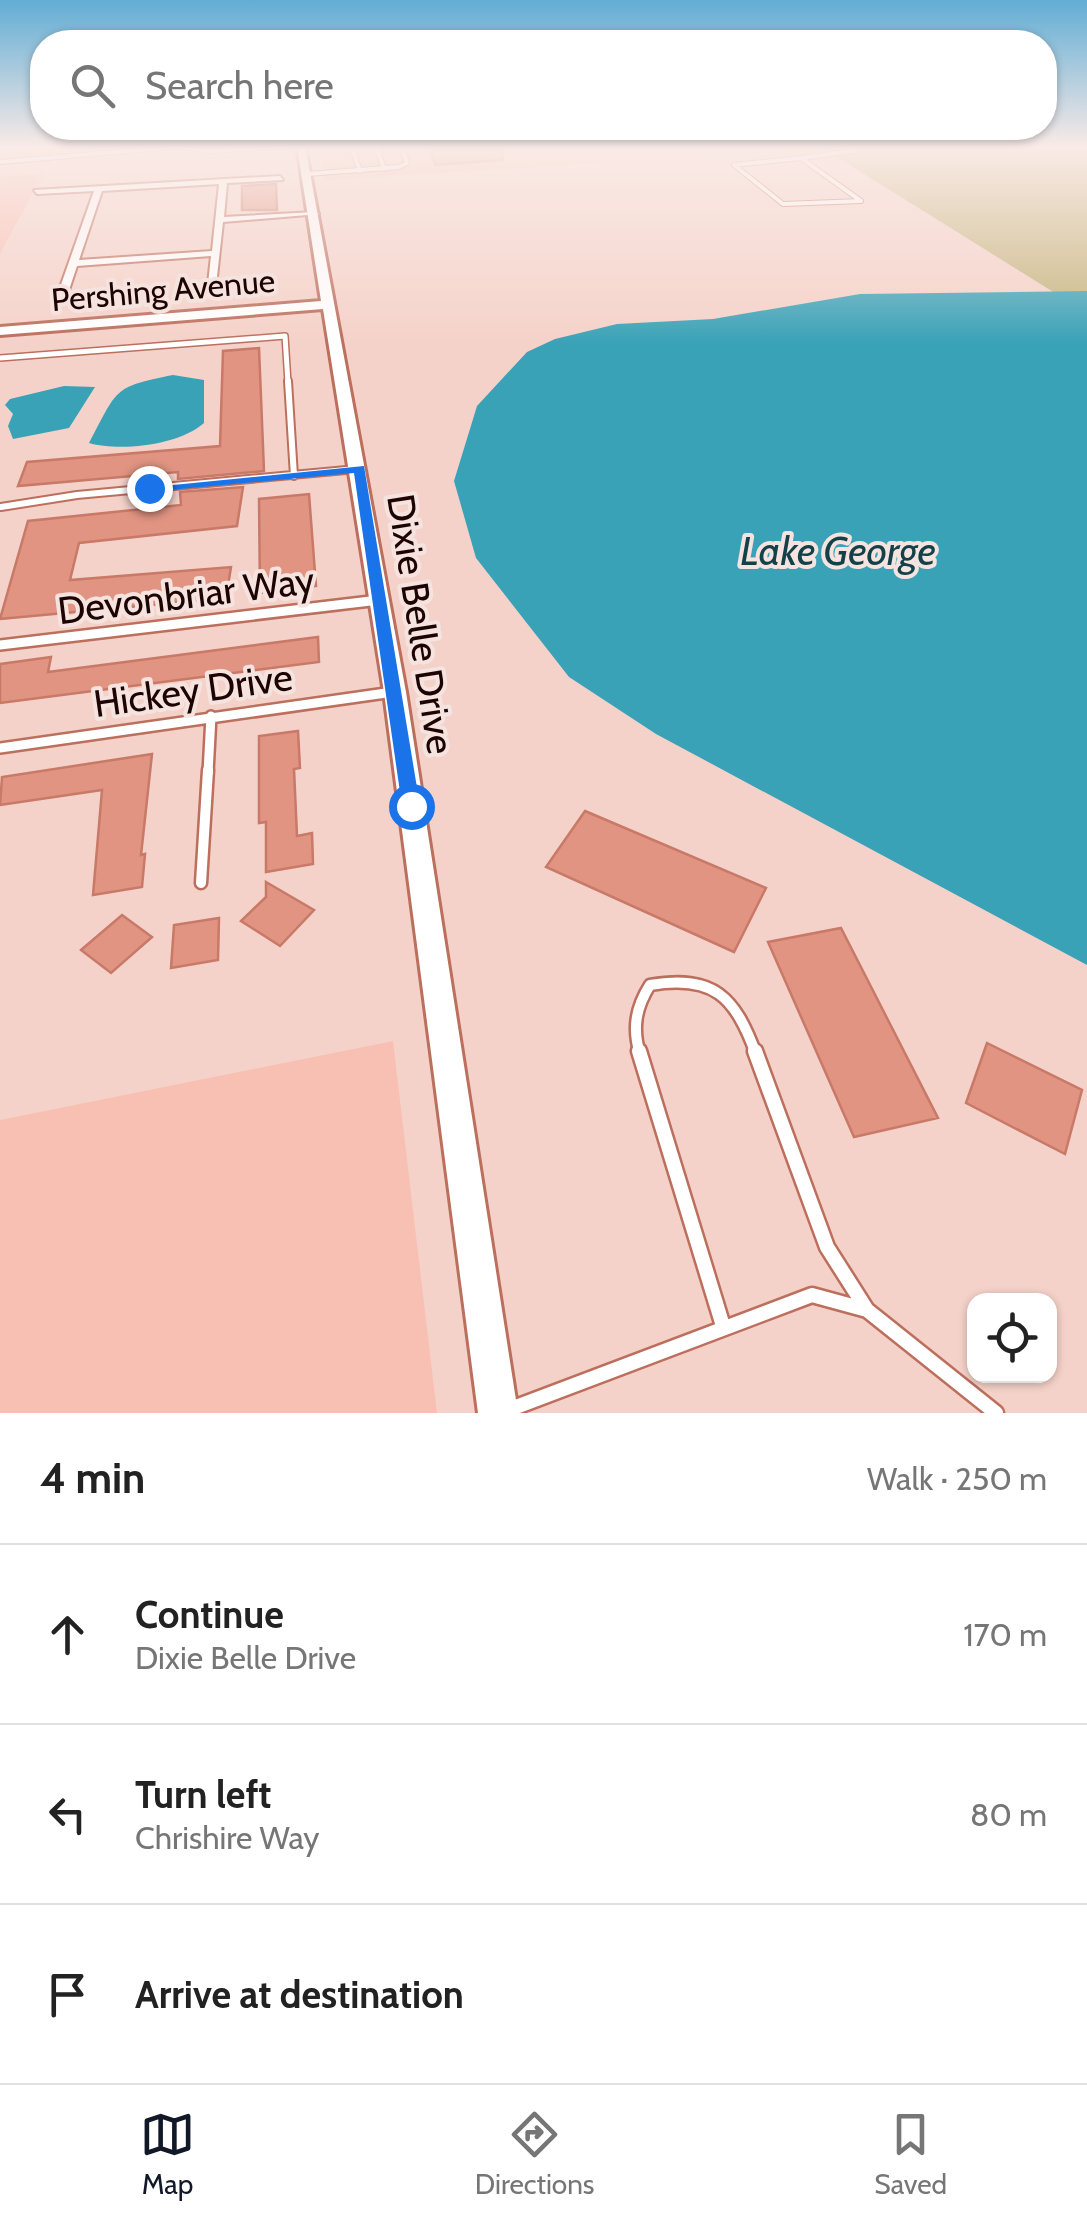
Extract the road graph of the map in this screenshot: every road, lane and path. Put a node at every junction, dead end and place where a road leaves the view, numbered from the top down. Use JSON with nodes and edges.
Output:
{"nodes":[{"id":1,"x":91,"y":212,"type":"edge"},
{"id":2,"x":221,"y":212,"type":"edge"},
{"id":3,"x":315,"y":214,"type":"joint"},
{"id":4,"x":220,"y":220,"type":"junction"},
{"id":5,"x":216,"y":253,"type":"junction"},
{"id":6,"x":74,"y":263,"type":"junction"},
{"id":7,"x":214,"y":284,"type":"dead end"},
{"id":8,"x":62,"y":296,"type":"dead end"},
{"id":9,"x":331,"y":304,"type":"junction"},
{"id":10,"x":0,"y":330,"type":"edge"},
{"id":11,"x":0,"y":358,"type":"edge"},
{"id":12,"x":359,"y":469,"type":"junction"},
{"id":13,"x":294,"y":476,"type":"junction"},
{"id":14,"x":0,"y":508,"type":"edge"},
{"id":15,"x":379,"y":600,"type":"junction"},
{"id":16,"x":0,"y":645,"type":"edge"},
{"id":17,"x":395,"y":692,"type":"junction"},
{"id":18,"x":211,"y":716,"type":"junction"},
{"id":19,"x":0,"y":748,"type":"edge"},
{"id":20,"x":201,"y":884,"type":"dead end"},
{"id":21,"x":867,"y":1310,"type":"junction"},
{"id":22,"x":722,"y":1326,"type":"junction"},
{"id":23,"x":499,"y":1413,"type":"edge"},
{"id":24,"x":996,"y":1413,"type":"edge"}],
"edges":[{"from":1,"to":6,"type":"street"},
{"from":2,"to":4,"type":"street"},
{"from":3,"to":4,"type":"street"},
{"from":3,"to":9,"type":"street","name":"Dixie Belle Drive"},
{"from":4,"to":5,"type":"street"},
{"from":5,"to":6,"type":"street"},
{"from":5,"to":7,"type":"street"},
{"from":6,"to":8,"type":"street"},
{"from":9,"to":10,"type":"street","name":"Pershing Avenue"},
{"from":9,"to":12,"type":"street","name":"Dixie Belle Drive"},
{"from":11,"to":13,"type":"lane"},
{"from":12,"to":13,"type":"lane"},
{"from":12,"to":15,"type":"street","name":"Dixie Belle Drive"},
{"from":13,"to":14,"type":"lane"},
{"from":15,"to":16,"type":"lane","name":"Devonbriar Way"},
{"from":15,"to":17,"type":"street","name":"Dixie Belle Drive"},
{"from":17,"to":18,"type":"lane","name":"Hickey Drive"},
{"from":17,"to":23,"type":"street","name":"Dixie Belle Drive"},
{"from":18,"to":19,"type":"lane","name":"Hickey Drive"},
{"from":18,"to":20,"type":"lane"},
{"from":21,"to":22,"type":"lane"},
{"from":21,"to":22,"type":"lane"},
{"from":21,"to":24,"type":"lane"},
{"from":22,"to":23,"type":"lane"}]}
